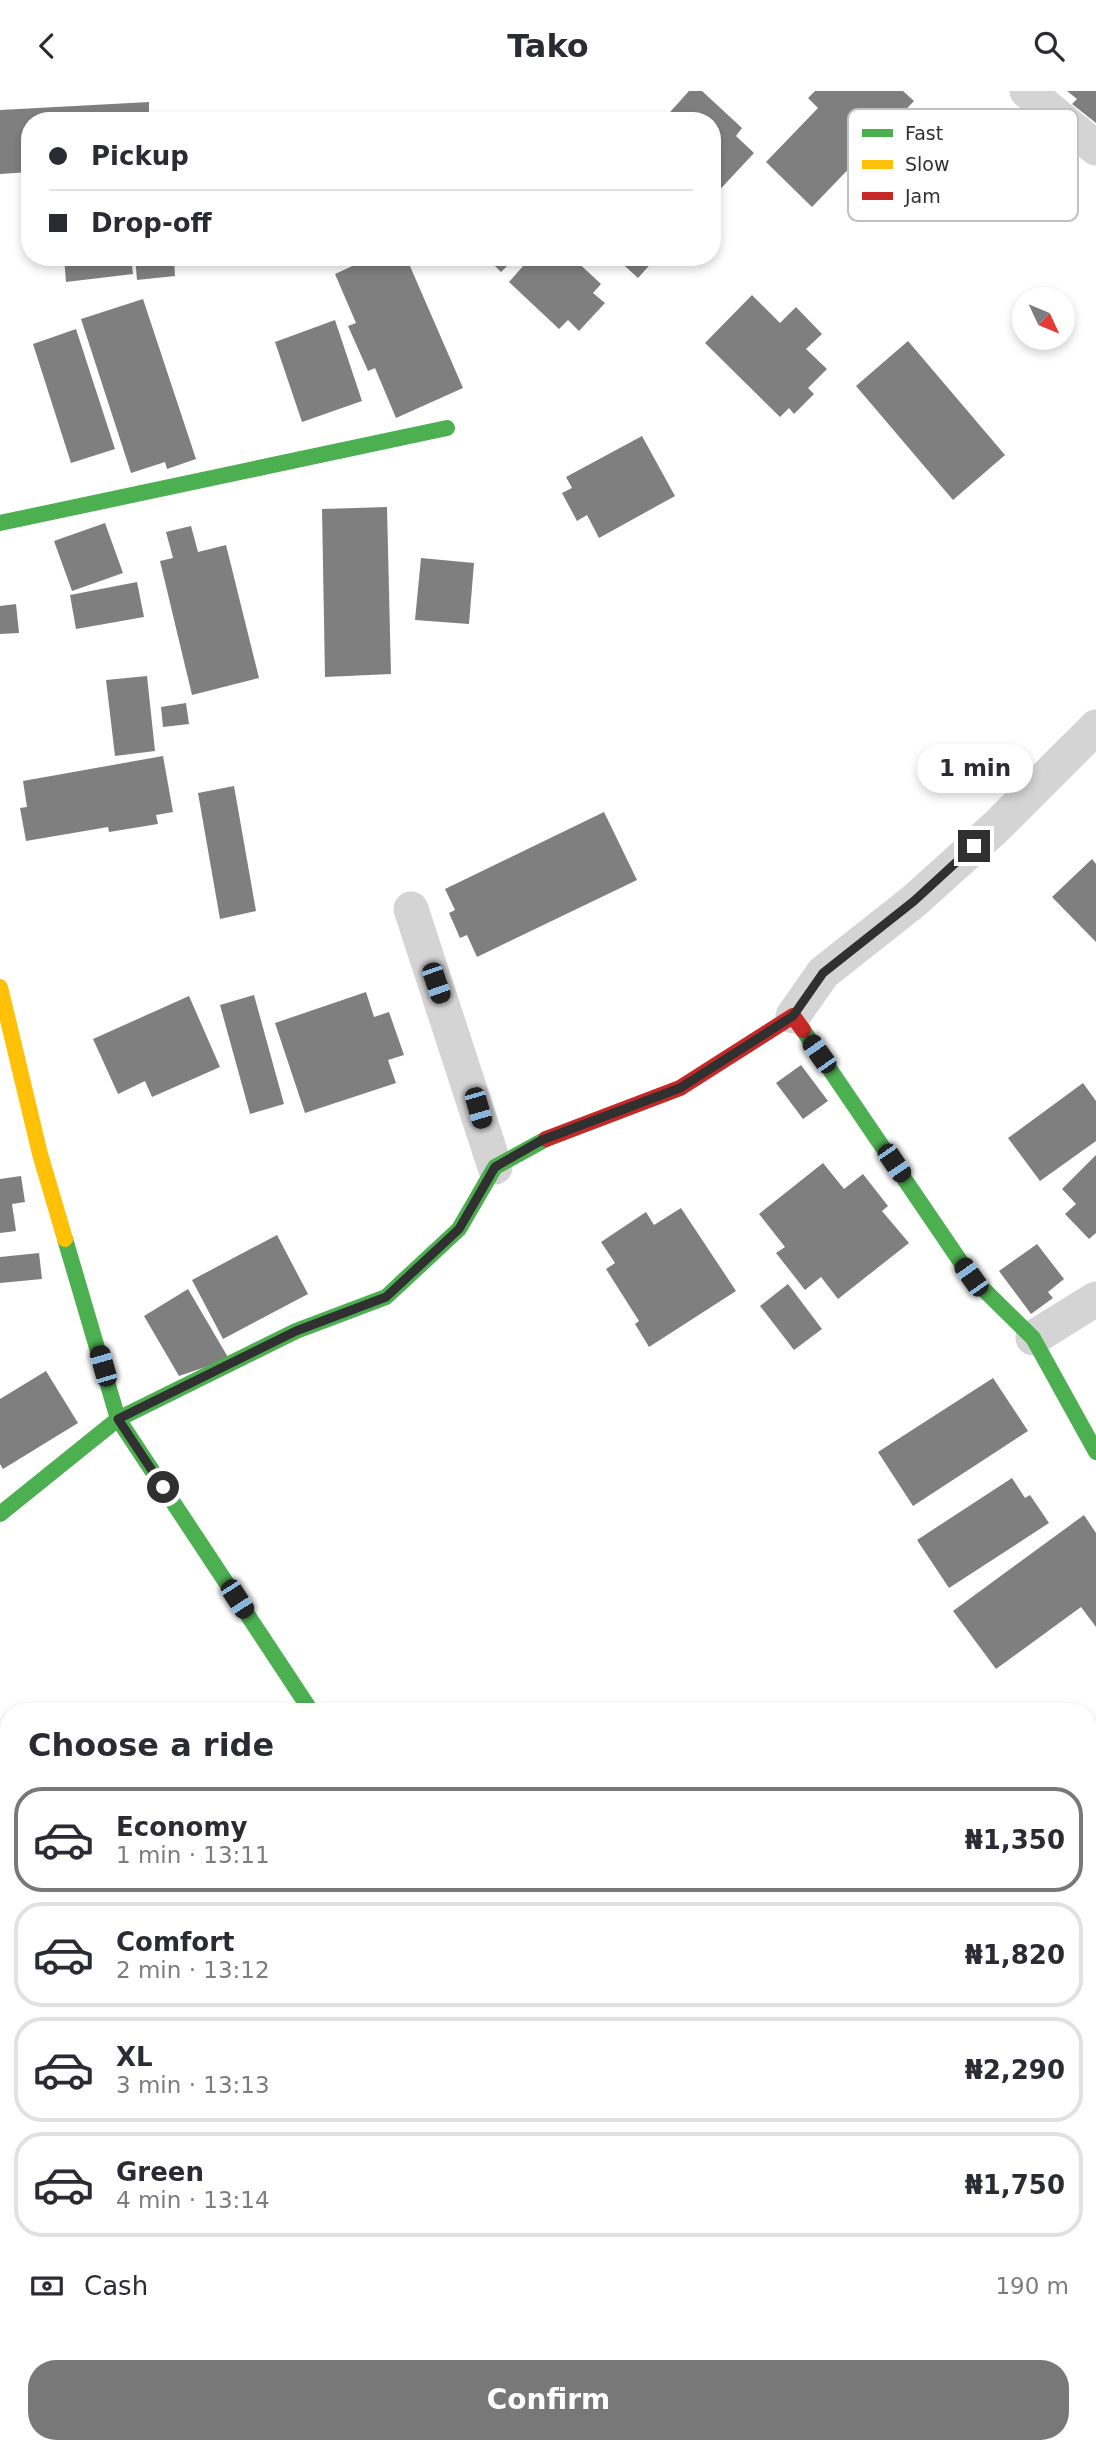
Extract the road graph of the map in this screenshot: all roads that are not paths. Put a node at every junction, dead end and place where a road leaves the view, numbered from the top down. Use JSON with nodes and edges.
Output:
{"nodes":[{"id":1,"x":1027,"y":91,"type":"edge"},
{"id":2,"x":1049,"y":109,"type":"edge"},
{"id":3,"x":1078,"y":133,"type":"edge"},
{"id":4,"x":1096,"y":148,"type":"edge"},
{"id":5,"x":447,"y":428,"type":"dead end"},
{"id":6,"x":0,"y":523,"type":"edge"},
{"id":7,"x":1096,"y":727,"type":"edge"},
{"id":8,"x":411,"y":909,"type":"dead end"},
{"id":9,"x":0,"y":987,"type":"edge"},
{"id":10,"x":793,"y":1016,"type":"junction"},
{"id":11,"x":495,"y":1167,"type":"junction"},
{"id":12,"x":1096,"y":1299,"type":"edge"},
{"id":13,"x":1033,"y":1338,"type":"junction"},
{"id":14,"x":118,"y":1419,"type":"junction"},
{"id":15,"x":1096,"y":1451,"type":"edge"},
{"id":16,"x":0,"y":1514,"type":"edge"},
{"id":17,"x":306,"y":1703,"type":"edge"}],
"edges":[{"from":1,"to":2,"type":"street"},
{"from":3,"to":4,"type":"street"},
{"from":5,"to":6,"type":"street"},
{"from":7,"to":10,"type":"street"},
{"from":8,"to":11,"type":"street"},
{"from":9,"to":14,"type":"street"},
{"from":10,"to":11,"type":"street"},
{"from":10,"to":13,"type":"street"},
{"from":11,"to":14,"type":"street"},
{"from":12,"to":13,"type":"street"},
{"from":13,"to":15,"type":"street"},
{"from":14,"to":16,"type":"street"},
{"from":14,"to":17,"type":"street"}]}
